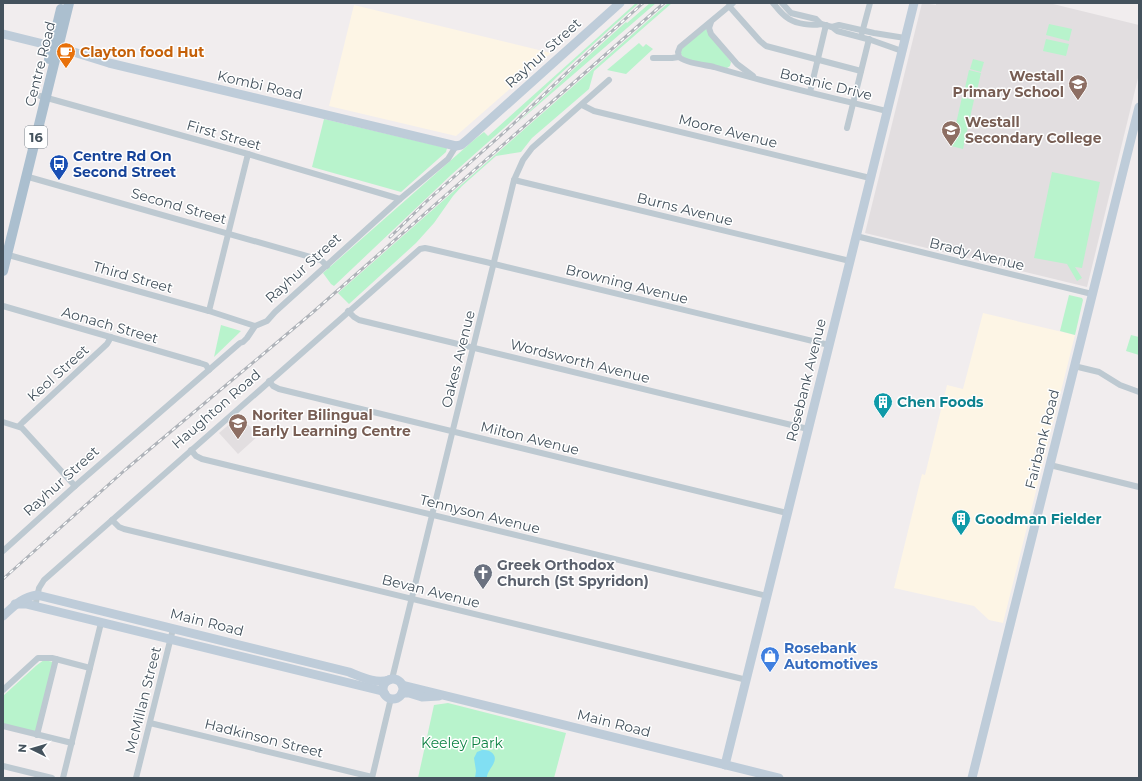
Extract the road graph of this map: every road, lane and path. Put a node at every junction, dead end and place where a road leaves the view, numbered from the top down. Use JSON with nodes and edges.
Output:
{"nodes":[{"id":1,"x":63,"y":3,"type":"edge"},
{"id":2,"x":69,"y":3,"type":"edge"},
{"id":3,"x":620,"y":3,"type":"edge"},
{"id":4,"x":773,"y":3,"type":"edge"},
{"id":5,"x":782,"y":3,"type":"edge"},
{"id":6,"x":870,"y":3,"type":"edge"},
{"id":7,"x":914,"y":3,"type":"edge"},
{"id":8,"x":731,"y":5,"type":"edge"},
{"id":9,"x":711,"y":22,"type":"junction"},
{"id":10,"x":826,"y":25,"type":"junction"},
{"id":11,"x":3,"y":34,"type":"edge"},
{"id":12,"x":862,"y":34,"type":"junction"},
{"id":13,"x":905,"y":38,"type":"junction"},
{"id":14,"x":869,"y":39,"type":"junction"},
{"id":15,"x":55,"y":47,"type":"junction"},
{"id":16,"x":902,"y":51,"type":"junction"},
{"id":17,"x":679,"y":57,"type":"junction"},
{"id":18,"x":653,"y":58,"type":"dead end"},
{"id":19,"x":734,"y":60,"type":"junction"},
{"id":20,"x":818,"y":60,"type":"junction"},
{"id":21,"x":727,"y":71,"type":"junction"},
{"id":22,"x":861,"y":71,"type":"junction"},
{"id":23,"x":759,"y":79,"type":"junction"},
{"id":24,"x":609,"y":80,"type":"dead end"},
{"id":25,"x":810,"y":92,"type":"junction"},
{"id":26,"x":43,"y":97,"type":"junction"},
{"id":27,"x":853,"y":103,"type":"junction"},
{"id":28,"x":582,"y":105,"type":"junction"},
{"id":29,"x":1139,"y":107,"type":"edge"},
{"id":30,"x":887,"y":112,"type":"junction"},
{"id":31,"x":847,"y":128,"type":"dead end"},
{"id":32,"x":1135,"y":136,"type":"edge"},
{"id":33,"x":456,"y":146,"type":"junction"},
{"id":34,"x":248,"y":154,"type":"junction"},
{"id":35,"x":24,"y":176,"type":"junction"},
{"id":36,"x":870,"y":178,"type":"junction"},
{"id":37,"x":514,"y":180,"type":"junction"},
{"id":38,"x":400,"y":199,"type":"junction"},
{"id":39,"x":228,"y":232,"type":"junction"},
{"id":40,"x":856,"y":236,"type":"junction"},
{"id":41,"x":420,"y":249,"type":"joint"},
{"id":42,"x":4,"y":253,"type":"edge"},
{"id":43,"x":850,"y":262,"type":"junction"},
{"id":44,"x":493,"y":264,"type":"junction"},
{"id":45,"x":327,"y":266,"type":"junction"},
{"id":46,"x":3,"y":271,"type":"edge"},
{"id":47,"x":1092,"y":294,"type":"junction"},
{"id":48,"x":3,"y":306,"type":"edge"},
{"id":49,"x":209,"y":311,"type":"junction"},
{"id":50,"x":348,"y":311,"type":"junction"},
{"id":51,"x":255,"y":326,"type":"junction"},
{"id":52,"x":111,"y":337,"type":"junction"},
{"id":53,"x":829,"y":345,"type":"junction"},
{"id":54,"x":473,"y":347,"type":"junction"},
{"id":55,"x":1074,"y":366,"type":"junction"},
{"id":56,"x":209,"y":370,"type":"junction"},
{"id":57,"x":269,"y":381,"type":"junction"},
{"id":58,"x":1139,"y":392,"type":"edge"},
{"id":59,"x":3,"y":422,"type":"edge"},
{"id":60,"x":19,"y":426,"type":"junction"},
{"id":61,"x":808,"y":429,"type":"junction"},
{"id":62,"x":452,"y":431,"type":"junction"},
{"id":63,"x":191,"y":450,"type":"junction"},
{"id":64,"x":1050,"y":465,"type":"junction"},
{"id":65,"x":75,"y":486,"type":"junction"},
{"id":66,"x":1139,"y":487,"type":"edge"},
{"id":67,"x":787,"y":513,"type":"junction"},
{"id":68,"x":432,"y":515,"type":"junction"},
{"id":69,"x":112,"y":520,"type":"junction"},
{"id":70,"x":3,"y":552,"type":"edge"},
{"id":71,"x":37,"y":595,"type":"junction"},
{"id":72,"x":767,"y":596,"type":"junction"},
{"id":73,"x":412,"y":599,"type":"junction"},
{"id":74,"x":15,"y":604,"type":"junction"},
{"id":75,"x":35,"y":607,"type":"junction"},
{"id":76,"x":3,"y":616,"type":"edge"},
{"id":77,"x":132,"y":619,"type":"junction"},
{"id":78,"x":101,"y":623,"type":"junction"},
{"id":79,"x":129,"y":629,"type":"junction"},
{"id":80,"x":173,"y":629,"type":"junction"},
{"id":81,"x":170,"y":639,"type":"junction"},
{"id":82,"x":275,"y":654,"type":"junction"},
{"id":83,"x":56,"y":659,"type":"junction"},
{"id":84,"x":272,"y":664,"type":"junction"},
{"id":85,"x":90,"y":668,"type":"junction"},
{"id":86,"x":391,"y":680,"type":"junction"},
{"id":87,"x":747,"y":680,"type":"junction"},
{"id":88,"x":4,"y":687,"type":"edge"},
{"id":89,"x":402,"y":689,"type":"junction"},
{"id":90,"x":388,"y":696,"type":"junction"},
{"id":91,"x":150,"y":723,"type":"junction"},
{"id":92,"x":3,"y":726,"type":"edge"},
{"id":93,"x":37,"y":735,"type":"junction"},
{"id":94,"x":72,"y":743,"type":"junction"},
{"id":95,"x":725,"y":765,"type":"junction"},
{"id":96,"x":3,"y":766,"type":"edge"},
{"id":97,"x":758,"y":776,"type":"edge"},
{"id":98,"x":372,"y":777,"type":"edge"},
{"id":99,"x":52,"y":778,"type":"edge"},
{"id":100,"x":63,"y":778,"type":"edge"},
{"id":101,"x":136,"y":778,"type":"edge"},
{"id":102,"x":779,"y":778,"type":"edge"},
{"id":103,"x":972,"y":778,"type":"edge"}],
"edges":[{"from":1,"to":15,"type":"main road","name":"Centre Road","number":"16"},
{"from":2,"to":15,"type":"main road","name":"Centre Road","number":"16"},
{"from":3,"to":33,"type":"main road","name":"Rayhur Street"},
{"from":4,"to":10,"type":"street"},
{"from":5,"to":10,"type":"street"},
{"from":6,"to":12,"type":"street"},
{"from":7,"to":13,"type":"main road","name":"Rosebank Avenue"},
{"from":8,"to":9,"type":"street"},
{"from":8,"to":20,"type":"street"},
{"from":9,"to":17,"type":"street"},
{"from":9,"to":19,"type":"street","name":"Botanic Drive"},
{"from":10,"to":12,"type":"street"},
{"from":10,"to":20,"type":"street"},
{"from":11,"to":15,"type":"main road","name":"Kombi Road"},
{"from":12,"to":13,"type":"street"},
{"from":12,"to":14,"type":"street"},
{"from":13,"to":16,"type":"main road","name":"Rosebank Avenue"},
{"from":14,"to":16,"type":"street"},
{"from":14,"to":22,"type":"street"},
{"from":15,"to":26,"type":"main road","name":"Centre Road","number":"16"},
{"from":15,"to":33,"type":"main road","name":"Kombi Road"},
{"from":16,"to":30,"type":"main road","name":"Rosebank Avenue"},
{"from":17,"to":18,"type":"street","name":"Botanic Drive"},
{"from":17,"to":21,"type":"street","name":"Botanic Drive"},
{"from":19,"to":21,"type":"street"},
{"from":19,"to":23,"type":"street","name":"Botanic Drive"},
{"from":20,"to":22,"type":"street"},
{"from":20,"to":25,"type":"street"},
{"from":21,"to":23,"type":"street","name":"Botanic Drive"},
{"from":22,"to":27,"type":"street"},
{"from":23,"to":25,"type":"street","name":"Botanic Drive"},
{"from":24,"to":28,"type":"street","name":"Oakes Avenue"},
{"from":25,"to":27,"type":"street","name":"Botanic Drive"},
{"from":26,"to":34,"type":"street","name":"First Street"},
{"from":26,"to":35,"type":"main road","name":"Centre Road","number":"16"},
{"from":27,"to":30,"type":"street","name":"Botanic Drive"},
{"from":27,"to":31,"type":"street"},
{"from":28,"to":36,"type":"street","name":"Moore Avenue"},
{"from":28,"to":37,"type":"street","name":"Oakes Avenue"},
{"from":29,"to":32,"type":"main road","name":"Fairbank Road"},
{"from":30,"to":36,"type":"main road","name":"Rosebank Avenue"},
{"from":32,"to":47,"type":"main road","name":"Fairbank Road"},
{"from":33,"to":38,"type":"street","name":"Rayhur Street"},
{"from":34,"to":38,"type":"street","name":"First Street"},
{"from":34,"to":39,"type":"street"},
{"from":35,"to":39,"type":"street","name":"Second Street"},
{"from":35,"to":42,"type":"main road","name":"Centre Road","number":"16"},
{"from":36,"to":40,"type":"main road","name":"Rosebank Avenue"},
{"from":37,"to":43,"type":"street","name":"Burns Avenue"},
{"from":37,"to":44,"type":"street","name":"Oakes Avenue"},
{"from":38,"to":45,"type":"street","name":"Rayhur Street"},
{"from":39,"to":45,"type":"street","name":"Second Street"},
{"from":39,"to":49,"type":"street"},
{"from":40,"to":43,"type":"main road","name":"Rosebank Avenue"},
{"from":40,"to":47,"type":"street","name":"Brady Avenue"},
{"from":41,"to":44,"type":"street","name":"Browning Avenue"},
{"from":41,"to":50,"type":"street","name":"Haughton Road"},
{"from":42,"to":46,"type":"main road","name":"Centre Road","number":"16"},
{"from":42,"to":49,"type":"street","name":"Third Street"},
{"from":43,"to":53,"type":"main road","name":"Rosebank Avenue"},
{"from":44,"to":53,"type":"street","name":"Browning Avenue"},
{"from":44,"to":54,"type":"street","name":"Oakes Avenue"},
{"from":45,"to":51,"type":"street","name":"Rayhur Street"},
{"from":47,"to":55,"type":"main road","name":"Fairbank Road"},
{"from":48,"to":52,"type":"street","name":"Aonach Street"},
{"from":49,"to":51,"type":"street","name":"Third Street"},
{"from":50,"to":54,"type":"street","name":"Wordsworth Avenue"},
{"from":50,"to":57,"type":"street","name":"Haughton Road"},
{"from":51,"to":56,"type":"street","name":"Rayhur Street"},
{"from":52,"to":56,"type":"street","name":"Aonach Street"},
{"from":52,"to":60,"type":"street","name":"Keol Street"},
{"from":53,"to":61,"type":"main road","name":"Rosebank Avenue"},
{"from":54,"to":61,"type":"street","name":"Wordsworth Avenue"},
{"from":54,"to":62,"type":"street","name":"Oakes Avenue"},
{"from":55,"to":58,"type":"street"},
{"from":55,"to":64,"type":"main road","name":"Fairbank Road"},
{"from":56,"to":65,"type":"street","name":"Rayhur Street"},
{"from":57,"to":62,"type":"street","name":"Milton Avenue"},
{"from":57,"to":63,"type":"street","name":"Haughton Road"},
{"from":59,"to":60,"type":"street"},
{"from":60,"to":65,"type":"street"},
{"from":61,"to":67,"type":"main road","name":"Rosebank Avenue"},
{"from":62,"to":67,"type":"street","name":"Milton Avenue"},
{"from":62,"to":68,"type":"street","name":"Oakes Avenue"},
{"from":63,"to":68,"type":"street","name":"Tennyson Avenue"},
{"from":63,"to":69,"type":"street","name":"Haughton Road"},
{"from":64,"to":66,"type":"street"},
{"from":64,"to":103,"type":"main road","name":"Fairbank Road"},
{"from":65,"to":70,"type":"street","name":"Rayhur Street"},
{"from":67,"to":72,"type":"main road","name":"Rosebank Avenue"},
{"from":68,"to":72,"type":"street","name":"Tennyson Avenue"},
{"from":68,"to":73,"type":"street","name":"Oakes Avenue"},
{"from":69,"to":71,"type":"street","name":"Haughton Road"},
{"from":69,"to":73,"type":"street","name":"Bevan Avenue"},
{"from":71,"to":74,"type":"main road"},
{"from":71,"to":75,"type":"street","name":"Haughton Road"},
{"from":71,"to":77,"type":"main road","name":"Main Road"},
{"from":72,"to":87,"type":"main road","name":"Rosebank Avenue"},
{"from":73,"to":86,"type":"street","name":"Oakes Avenue"},
{"from":73,"to":87,"type":"street","name":"Bevan Avenue"},
{"from":74,"to":75,"type":"main road"},
{"from":74,"to":76,"type":"main road"},
{"from":75,"to":78,"type":"main road","name":"Main Road"},
{"from":77,"to":79,"type":"main road"},
{"from":77,"to":80,"type":"main road","name":"Main Road"},
{"from":78,"to":79,"type":"main road","name":"Main Road"},
{"from":78,"to":85,"type":"street"},
{"from":79,"to":81,"type":"main road","name":"Main Road"},
{"from":80,"to":81,"type":"street","name":"McMillan Street"},
{"from":80,"to":82,"type":"main road","name":"Main Road"},
{"from":81,"to":84,"type":"main road","name":"Main Road"},
{"from":81,"to":91,"type":"street","name":"McMillan Street"},
{"from":82,"to":84,"type":"main road"},
{"from":82,"to":86,"type":"main road","name":"Main Road"},
{"from":83,"to":85,"type":"street"},
{"from":83,"to":88,"type":"street"},
{"from":83,"to":93,"type":"street"},
{"from":84,"to":90,"type":"main road","name":"Main Road"},
{"from":85,"to":94,"type":"street"},
{"from":86,"to":89,"type":"main road"},
{"from":86,"to":90,"type":"main road"},
{"from":87,"to":95,"type":"main road","name":"Rosebank Avenue"},
{"from":89,"to":90,"type":"main road"},
{"from":89,"to":95,"type":"main road","name":"Main Road"},
{"from":90,"to":98,"type":"street"},
{"from":91,"to":98,"type":"street","name":"Hadkinson Street"},
{"from":91,"to":101,"type":"street","name":"McMillan Street"},
{"from":92,"to":93,"type":"street"},
{"from":93,"to":94,"type":"street"},
{"from":94,"to":100,"type":"street"},
{"from":95,"to":97,"type":"main road","name":"Main Road"},
{"from":96,"to":99,"type":"street"},
{"from":97,"to":102,"type":"main road","name":"Main Road"}]}
